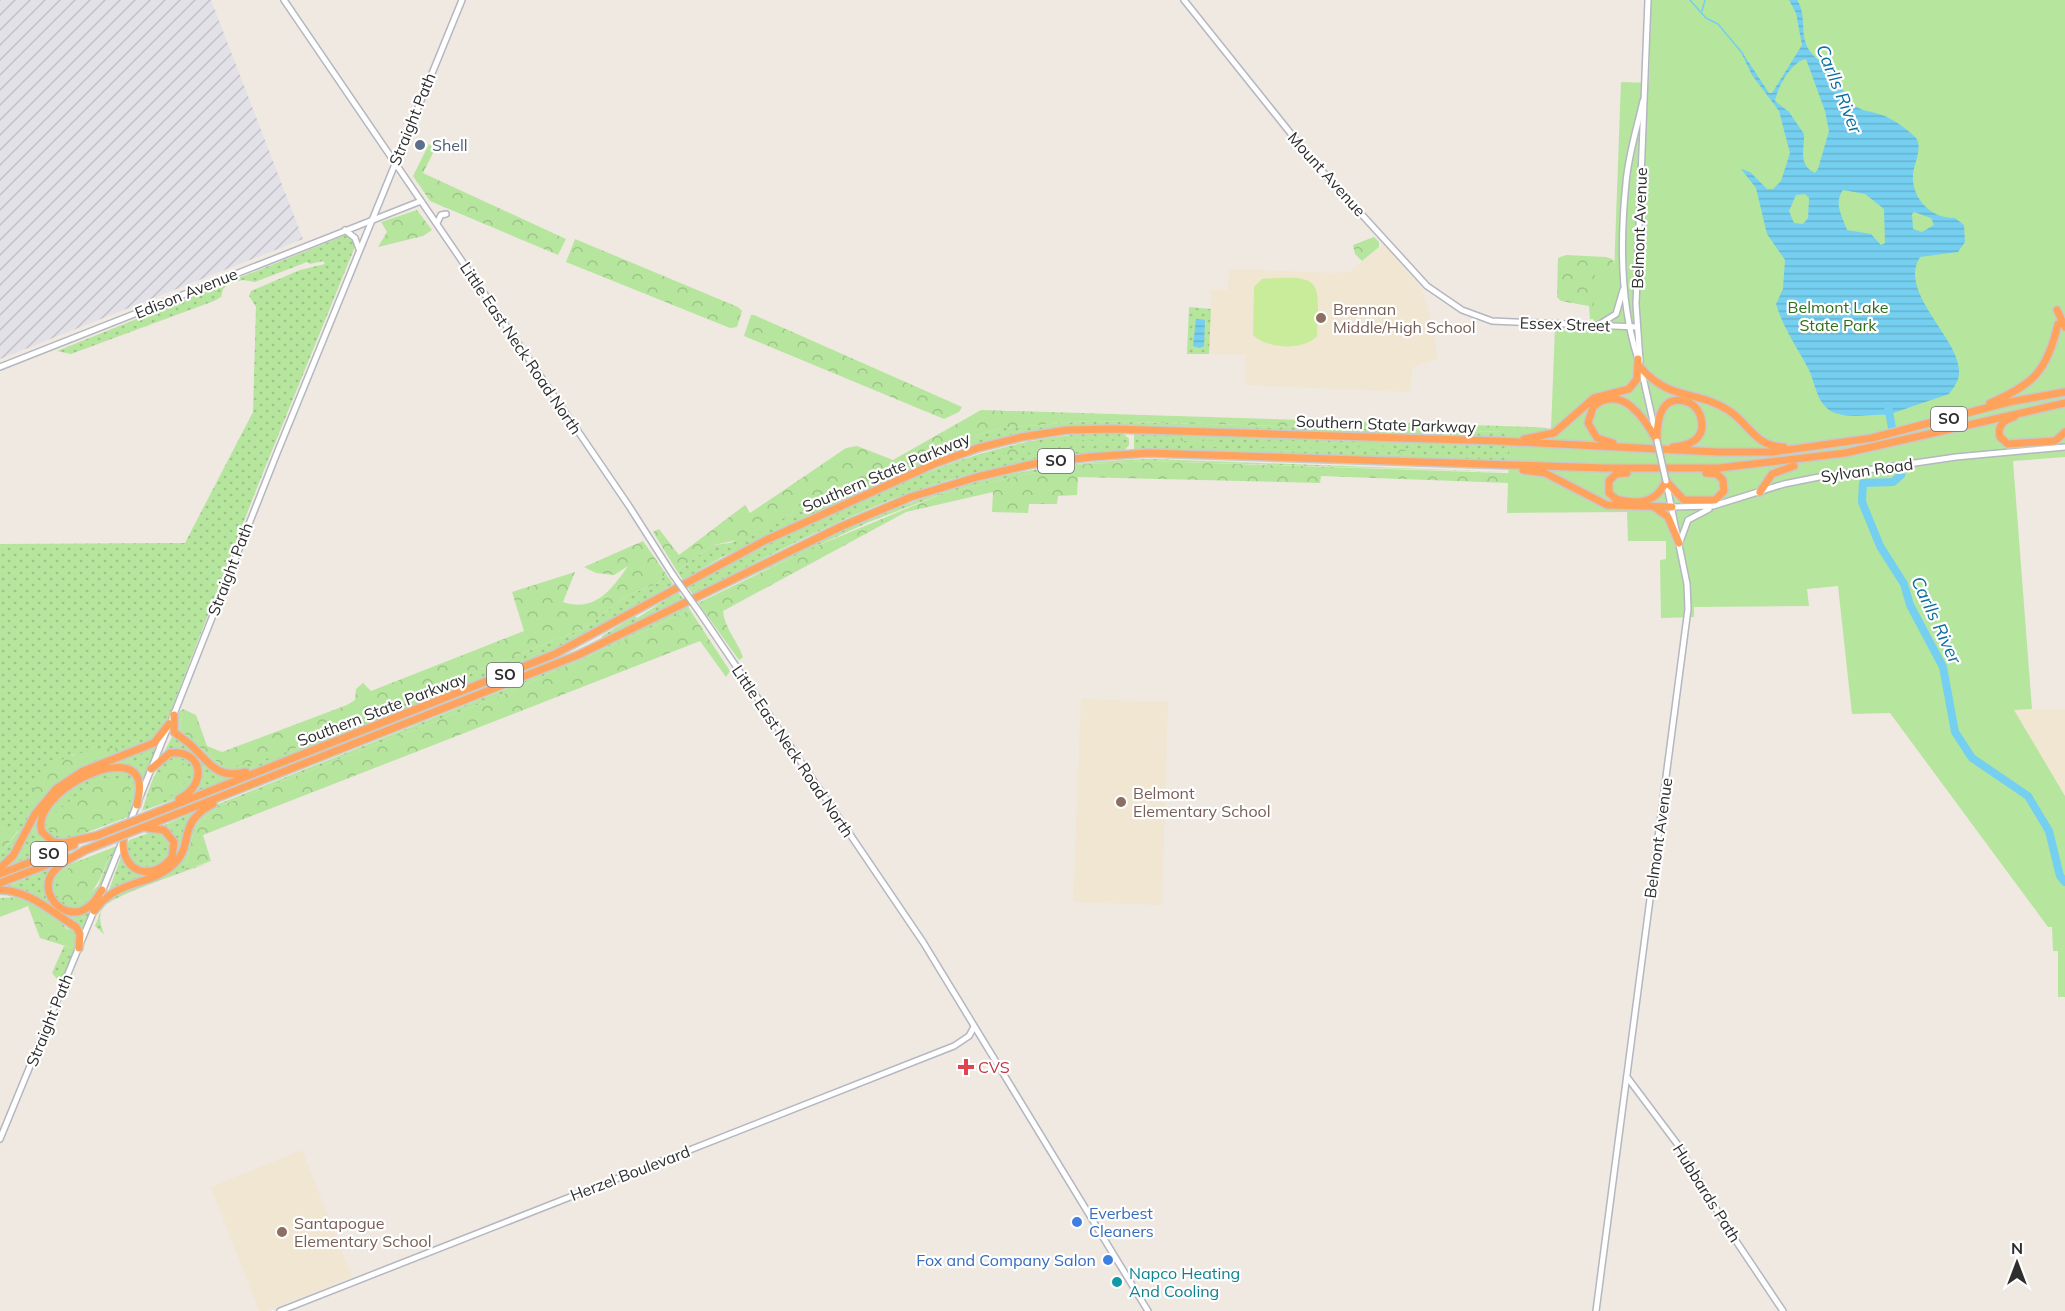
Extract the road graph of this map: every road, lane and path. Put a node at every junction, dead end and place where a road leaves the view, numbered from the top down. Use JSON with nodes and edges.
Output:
{"nodes":[{"id":1,"x":284,"y":0,"type":"edge"},
{"id":2,"x":462,"y":0,"type":"edge"},
{"id":3,"x":1184,"y":0,"type":"edge"},
{"id":4,"x":1648,"y":0,"type":"edge"},
{"id":5,"x":1646,"y":88,"type":"junction"},
{"id":6,"x":395,"y":161,"type":"junction"},
{"id":7,"x":421,"y":201,"type":"junction"},
{"id":8,"x":446,"y":214,"type":"dead end"},
{"id":9,"x":371,"y":220,"type":"junction"},
{"id":10,"x":437,"y":224,"type":"junction"},
{"id":11,"x":345,"y":231,"type":"junction"},
{"id":12,"x":359,"y":249,"type":"junction"},
{"id":13,"x":1624,"y":285,"type":"junction"},
{"id":14,"x":1636,"y":304,"type":"junction"},
{"id":15,"x":1627,"y":306,"type":"junction"},
{"id":16,"x":2057,"y":310,"type":"dead end"},
{"id":17,"x":1492,"y":321,"type":"joint"},
{"id":18,"x":1596,"y":325,"type":"junction"},
{"id":19,"x":2062,"y":326,"type":"edge"},
{"id":20,"x":1634,"y":327,"type":"junction"},
{"id":21,"x":1638,"y":359,"type":"junction"},
{"id":22,"x":0,"y":367,"type":"edge"},
{"id":23,"x":1641,"y":368,"type":"junction"},
{"id":24,"x":2065,"y":392,"type":"edge"},
{"id":25,"x":2065,"y":403,"type":"edge"},
{"id":26,"x":2031,"y":409,"type":"junction"},
{"id":27,"x":1972,"y":412,"type":"junction"},
{"id":28,"x":2065,"y":432,"type":"edge"},
{"id":29,"x":1498,"y":441,"type":"junction"},
{"id":30,"x":1657,"y":441,"type":"junction"},
{"id":31,"x":1624,"y":447,"type":"junction"},
{"id":32,"x":2065,"y":447,"type":"edge"},
{"id":33,"x":1816,"y":448,"type":"junction"},
{"id":34,"x":1662,"y":449,"type":"junction"},
{"id":35,"x":1822,"y":457,"type":"junction"},
{"id":36,"x":1497,"y":465,"type":"junction"},
{"id":37,"x":1638,"y":469,"type":"junction"},
{"id":38,"x":1674,"y":469,"type":"junction"},
{"id":39,"x":1666,"y":481,"type":"junction"},
{"id":40,"x":1760,"y":492,"type":"junction"},
{"id":41,"x":1719,"y":505,"type":"junction"},
{"id":42,"x":1652,"y":506,"type":"junction"},
{"id":43,"x":1672,"y":507,"type":"junction"},
{"id":44,"x":1679,"y":543,"type":"junction"},
{"id":45,"x":174,"y":715,"type":"junction"},
{"id":46,"x":170,"y":724,"type":"junction"},
{"id":47,"x":272,"y":766,"type":"junction"},
{"id":48,"x":151,"y":769,"type":"junction"},
{"id":49,"x":236,"y":790,"type":"junction"},
{"id":50,"x":137,"y":805,"type":"junction"},
{"id":51,"x":162,"y":810,"type":"junction"},
{"id":52,"x":141,"y":828,"type":"junction"},
{"id":53,"x":99,"y":835,"type":"junction"},
{"id":54,"x":123,"y":839,"type":"junction"},
{"id":55,"x":85,"y":850,"type":"junction"},
{"id":56,"x":0,"y":868,"type":"edge"},
{"id":57,"x":0,"y":874,"type":"edge"},
{"id":58,"x":0,"y":883,"type":"edge"},
{"id":59,"x":0,"y":890,"type":"edge"},
{"id":60,"x":102,"y":890,"type":"junction"},
{"id":61,"x":94,"y":911,"type":"junction"},
{"id":62,"x":79,"y":948,"type":"junction"},
{"id":63,"x":974,"y":1027,"type":"junction"},
{"id":64,"x":1627,"y":1077,"type":"junction"},
{"id":65,"x":0,"y":1139,"type":"edge"},
{"id":66,"x":280,"y":1311,"type":"edge"},
{"id":67,"x":1148,"y":1311,"type":"edge"},
{"id":68,"x":1596,"y":1311,"type":"edge"},
{"id":69,"x":1783,"y":1311,"type":"edge"}],
"edges":[{"from":1,"to":6,"type":"main road","name":"Little East Neck Road North"},
{"from":2,"to":6,"type":"main road","name":"Straight Path"},
{"from":3,"to":17,"type":"main road","name":"Mount Avenue"},
{"from":4,"to":5,"type":"main road","name":"Belmont Avenue"},
{"from":5,"to":13,"type":"main road","name":"Belmont Avenue"},
{"from":5,"to":14,"type":"main road","name":"Belmont Avenue"},
{"from":6,"to":7,"type":"main road","name":"Little East Neck Road North"},
{"from":6,"to":9,"type":"main road","name":"Straight Path"},
{"from":7,"to":9,"type":"main road","name":"Edison Avenue"},
{"from":7,"to":10,"type":"main road","name":"Little East Neck Road North"},
{"from":8,"to":10,"type":"main road"},
{"from":9,"to":11,"type":"main road","name":"Edison Avenue"},
{"from":9,"to":12,"type":"main road","name":"Straight Path"},
{"from":10,"to":63,"type":"main road","name":"Little East Neck Road North","bridge":true},
{"from":11,"to":12,"type":"main road"},
{"from":11,"to":22,"type":"main road","name":"Edison Avenue"},
{"from":12,"to":45,"type":"main road","name":"Straight Path"},
{"from":13,"to":15,"type":"main road","name":"Belmont Avenue"},
{"from":13,"to":18,"type":"main road"},
{"from":14,"to":15,"type":"main road"},
{"from":14,"to":20,"type":"main road","name":"Belmont Avenue"},
{"from":15,"to":20,"type":"main road","name":"Belmont Avenue"},
{"from":16,"to":19,"type":"highway"},
{"from":17,"to":18,"type":"main road","name":"Essex Street"},
{"from":18,"to":20,"type":"main road","name":"Essex Street"},
{"from":19,"to":27,"type":"highway"},
{"from":20,"to":21,"type":"main road","name":"Belmont Avenue"},
{"from":20,"to":23,"type":"main road","name":"Belmont Avenue"},
{"from":21,"to":23,"type":"main road","name":"Belmont Avenue"},
{"from":21,"to":29,"type":"highway"},
{"from":23,"to":30,"type":"main road","name":"Belmont Avenue"},
{"from":23,"to":33,"type":"highway"},
{"from":24,"to":27,"type":"highway","name":"Southern State Parkway","number":"SO"},
{"from":25,"to":26,"type":"highway","name":"Southern State Parkway","number":"SO"},
{"from":26,"to":28,"type":"highway"},
{"from":26,"to":35,"type":"highway","name":"Southern State Parkway","number":"SO"},
{"from":27,"to":33,"type":"highway","name":"Southern State Parkway","number":"SO"},
{"from":29,"to":31,"type":"highway","name":"Southern State Parkway","number":"SO"},
{"from":29,"to":47,"type":"highway","name":"Southern State Parkway","number":"SO"},
{"from":30,"to":31,"type":"highway"},
{"from":30,"to":34,"type":"highway"},
{"from":30,"to":39,"type":"main road","name":"Belmont Avenue","bridge":true},
{"from":31,"to":34,"type":"highway","name":"Southern State Parkway","number":"SO"},
{"from":32,"to":40,"type":"main road","name":"Sylvan Road"},
{"from":33,"to":34,"type":"highway","name":"Southern State Parkway","number":"SO"},
{"from":35,"to":38,"type":"highway","name":"Southern State Parkway","number":"SO"},
{"from":35,"to":40,"type":"highway"},
{"from":36,"to":37,"type":"highway","name":"Southern State Parkway","number":"SO"},
{"from":36,"to":42,"type":"highway"},
{"from":36,"to":49,"type":"highway","name":"Southern State Parkway","number":"SO"},
{"from":37,"to":38,"type":"highway","name":"Southern State Parkway","number":"SO"},
{"from":37,"to":39,"type":"highway"},
{"from":38,"to":39,"type":"highway"},
{"from":39,"to":43,"type":"main road","name":"Belmont Avenue"},
{"from":40,"to":41,"type":"main road","name":"Sylvan Road"},
{"from":41,"to":43,"type":"main road","name":"Sylvan Road"},
{"from":41,"to":44,"type":"main road"},
{"from":42,"to":43,"type":"highway"},
{"from":42,"to":44,"type":"highway"},
{"from":43,"to":44,"type":"main road","name":"Belmont Avenue"},
{"from":44,"to":64,"type":"main road","name":"Belmont Avenue"},
{"from":45,"to":46,"type":"main road","name":"Straight Path"},
{"from":45,"to":47,"type":"highway"},
{"from":46,"to":48,"type":"main road","name":"Straight Path"},
{"from":46,"to":56,"type":"highway"},
{"from":47,"to":51,"type":"highway","name":"Southern State Parkway","number":"SO"},
{"from":48,"to":50,"type":"main road","name":"Straight Path"},
{"from":48,"to":51,"type":"highway"},
{"from":49,"to":52,"type":"highway","name":"Southern State Parkway","number":"SO"},
{"from":49,"to":61,"type":"highway"},
{"from":50,"to":53,"type":"highway"},
{"from":50,"to":54,"type":"main road","name":"Straight Path"},
{"from":51,"to":53,"type":"highway","name":"Southern State Parkway","number":"SO","bridge":true},
{"from":52,"to":54,"type":"highway"},
{"from":52,"to":55,"type":"highway","name":"Southern State Parkway","number":"SO","bridge":true},
{"from":53,"to":57,"type":"highway","name":"Southern State Parkway","number":"SO"},
{"from":54,"to":60,"type":"main road","name":"Straight Path"},
{"from":55,"to":58,"type":"highway","name":"Southern State Parkway","number":"SO"},
{"from":55,"to":60,"type":"highway"},
{"from":59,"to":62,"type":"highway"},
{"from":60,"to":61,"type":"main road","name":"Straight Path"},
{"from":61,"to":62,"type":"main road","name":"Straight Path"},
{"from":62,"to":65,"type":"main road","name":"Straight Path"},
{"from":63,"to":66,"type":"main road","name":"Herzel Boulevard"},
{"from":63,"to":67,"type":"main road","name":"Little East Neck Road North"},
{"from":64,"to":68,"type":"main road","name":"Belmont Avenue"},
{"from":64,"to":69,"type":"main road","name":"Hubbards Path"}]}
